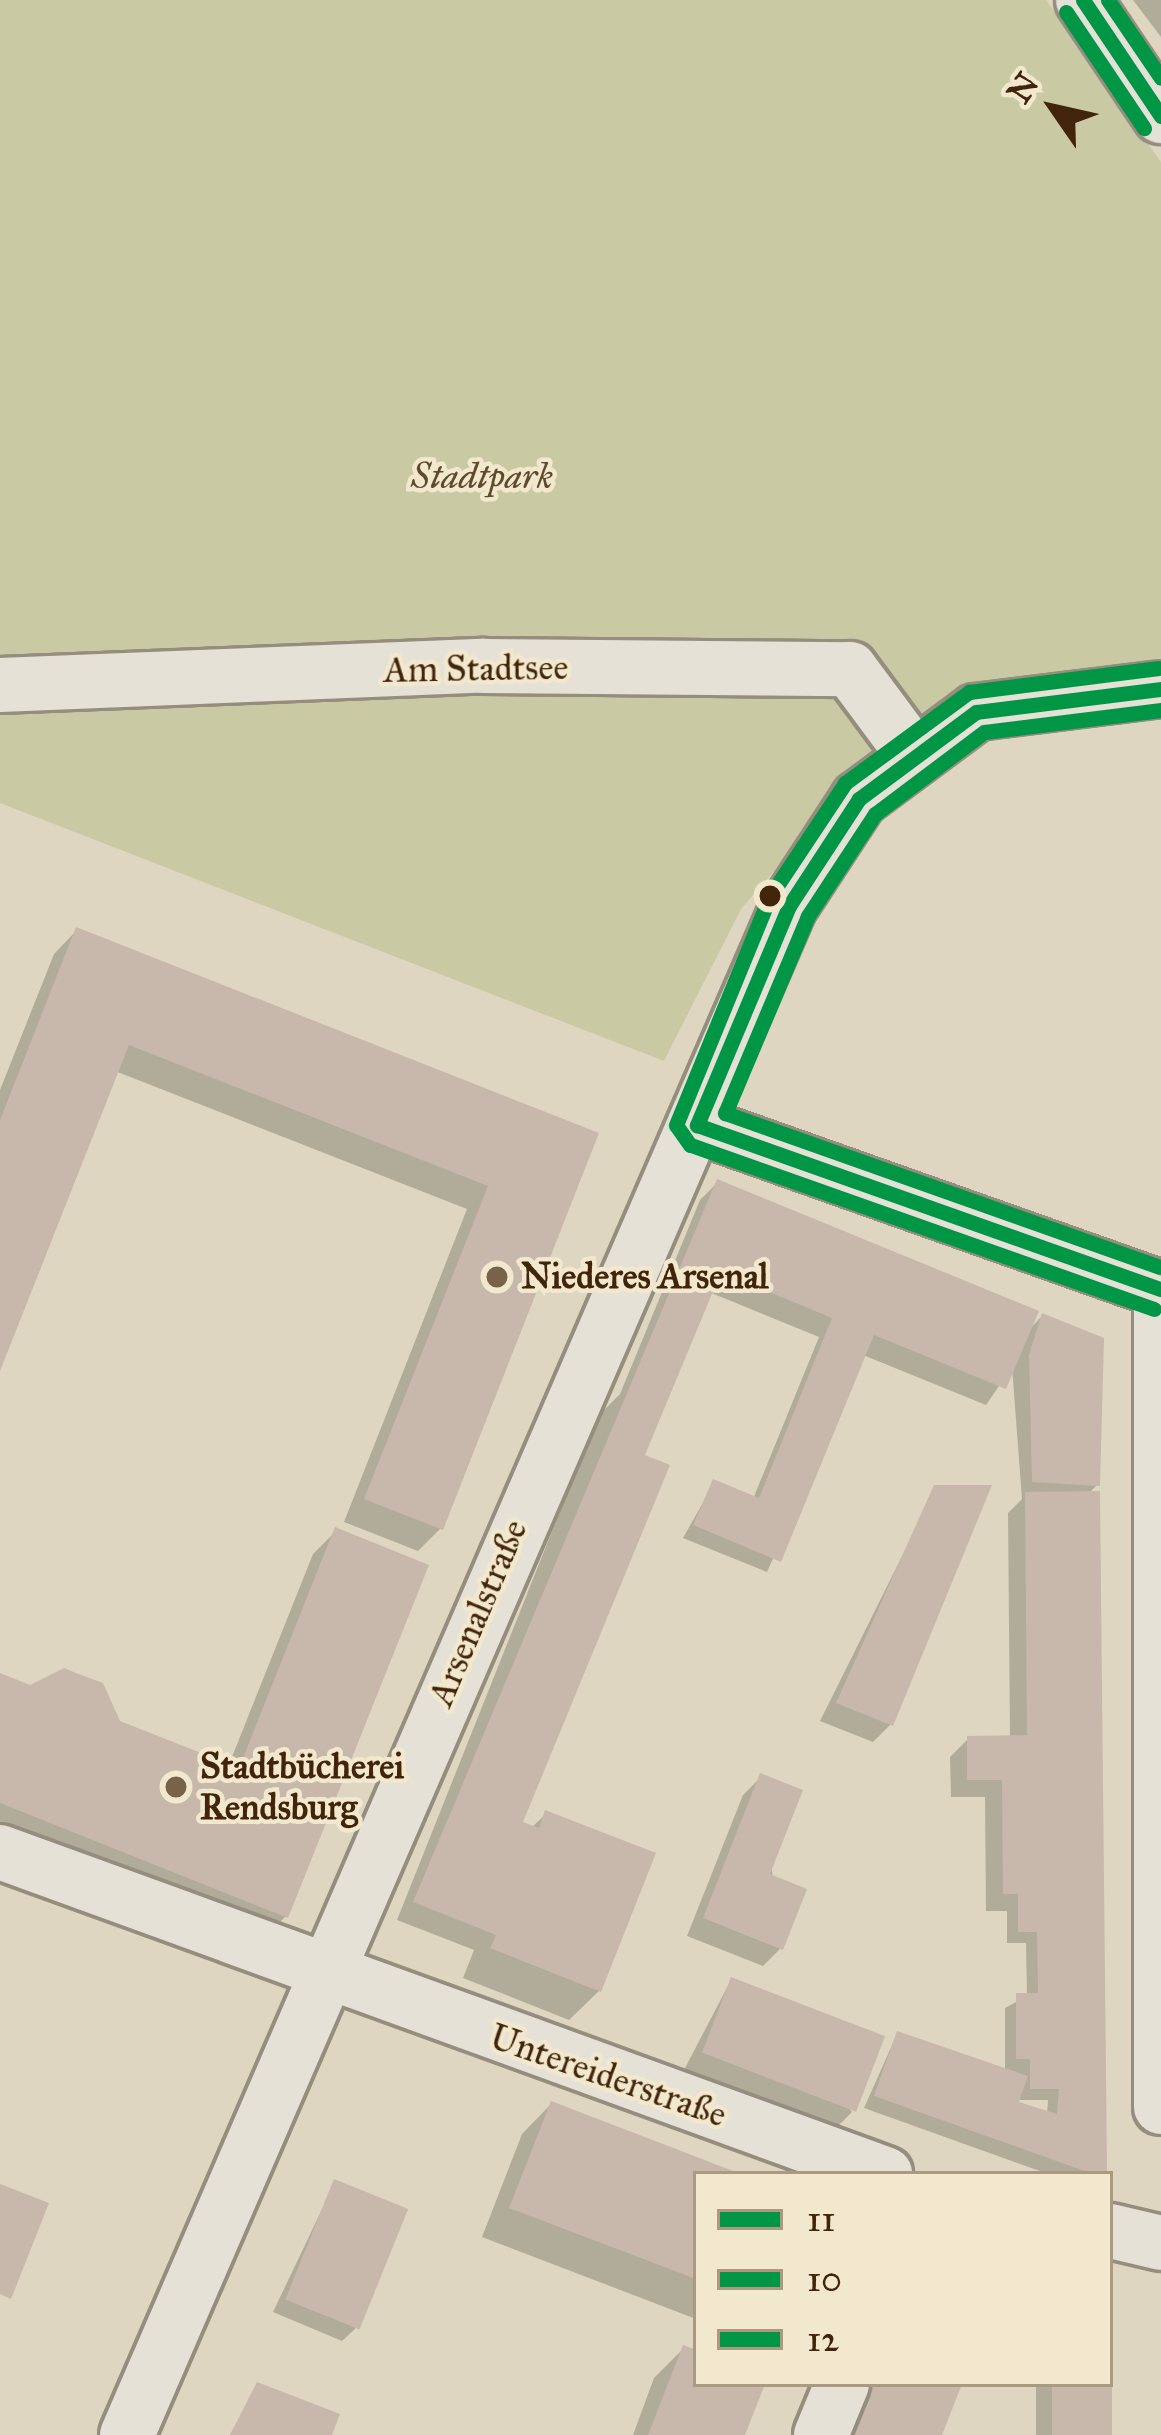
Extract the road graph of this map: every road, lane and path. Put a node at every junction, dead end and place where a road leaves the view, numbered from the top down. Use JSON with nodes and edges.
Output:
{"nodes":[{"id":1,"x":1083,"y":0,"type":"edge"},
{"id":2,"x":1161,"y":116,"type":"edge"},
{"id":3,"x":0,"y":685,"type":"edge"},
{"id":4,"x":1161,"y":689,"type":"edge"},
{"id":5,"x":911,"y":751,"type":"junction"},
{"id":6,"x":697,"y":1125,"type":"junction"},
{"id":7,"x":1161,"y":1289,"type":"edge"},
{"id":8,"x":0,"y":1852,"type":"edge"},
{"id":9,"x":331,"y":1978,"type":"junction"},
{"id":10,"x":1161,"y":2107,"type":"edge"},
{"id":11,"x":877,"y":2171,"type":"edge"},
{"id":12,"x":1113,"y":2232,"type":"edge"},
{"id":13,"x":1161,"y":2243,"type":"edge"},
{"id":14,"x":841,"y":2387,"type":"edge"},
{"id":15,"x":128,"y":2435,"type":"edge"},
{"id":16,"x":821,"y":2435,"type":"edge"}],
"edges":[{"from":1,"to":2,"type":"street"},
{"from":3,"to":5,"type":"street","name":"Am Stadtsee"},
{"from":4,"to":5,"type":"street","name":"Arsenalstraße"},
{"from":5,"to":6,"type":"street","name":"Arsenalstraße"},
{"from":6,"to":7,"type":"street"},
{"from":6,"to":9,"type":"street","name":"Arsenalstraße"},
{"from":7,"to":10,"type":"street"},
{"from":8,"to":9,"type":"street","name":"Untereiderstraße"},
{"from":9,"to":11,"type":"street","name":"Untereiderstraße"},
{"from":9,"to":15,"type":"street","name":"Arsenalstraße"},
{"from":12,"to":13,"type":"street"},
{"from":14,"to":16,"type":"street"}]}
